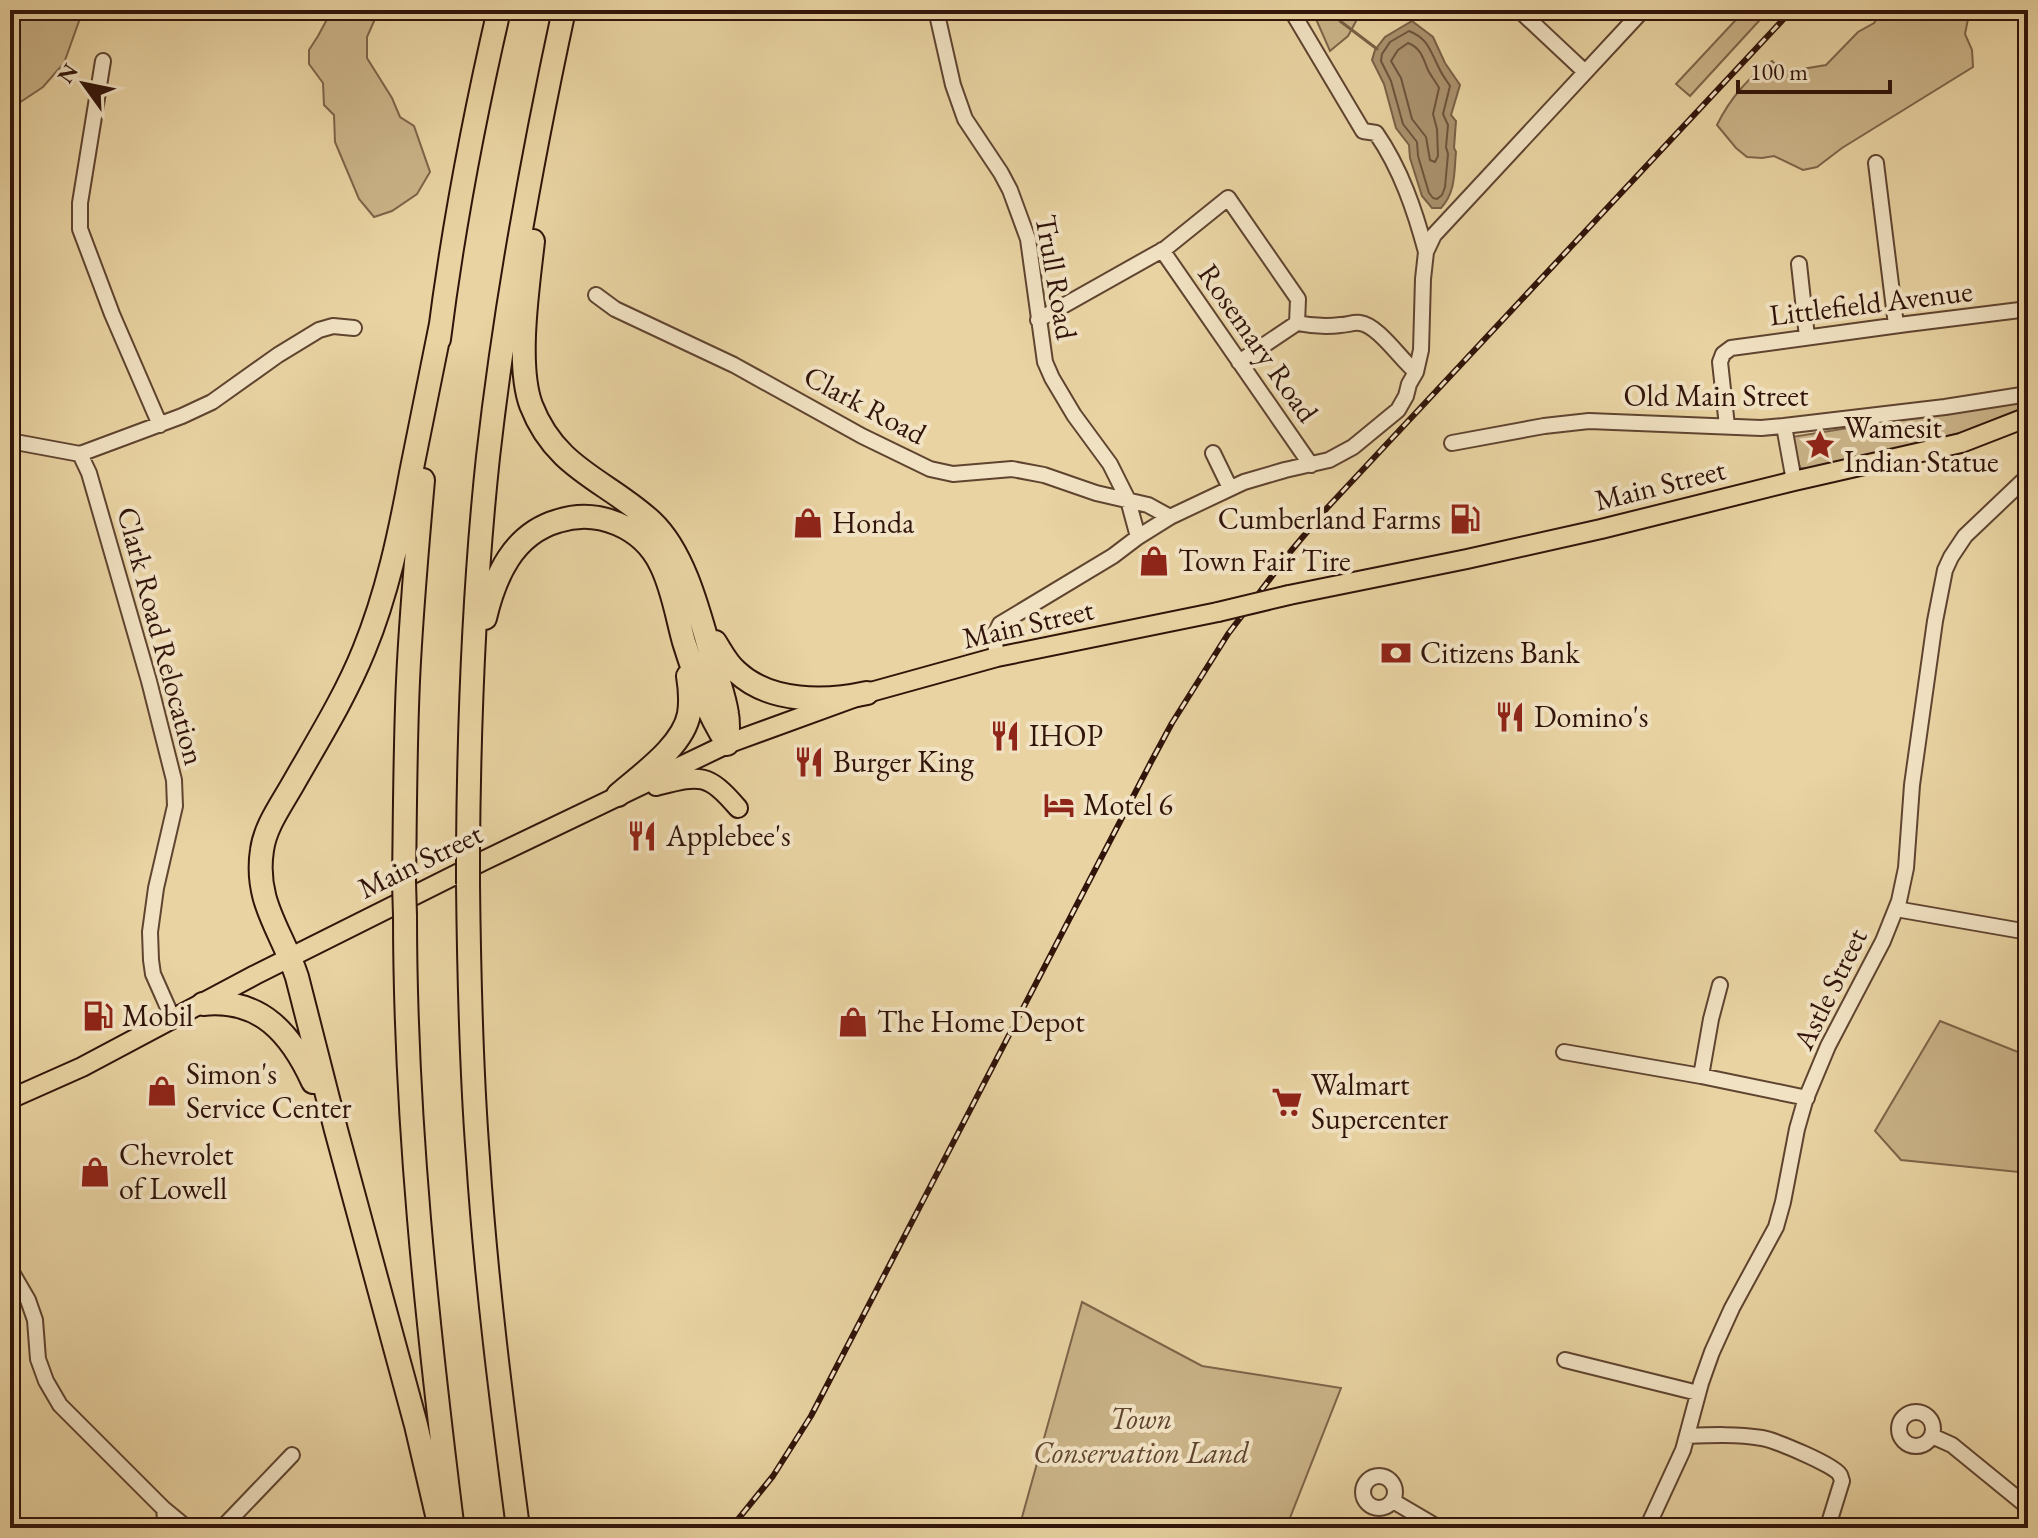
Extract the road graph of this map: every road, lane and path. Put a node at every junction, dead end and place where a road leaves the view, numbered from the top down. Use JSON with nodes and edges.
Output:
{"nodes":[{"id":1,"x":499,"y":10,"type":"edge"},
{"id":2,"x":564,"y":10,"type":"edge"},
{"id":3,"x":936,"y":10,"type":"edge"},
{"id":4,"x":1291,"y":10,"type":"edge"},
{"id":5,"x":1519,"y":10,"type":"edge"},
{"id":6,"x":1643,"y":10,"type":"edge"},
{"id":7,"x":103,"y":61,"type":"dead end"},
{"id":8,"x":1584,"y":71,"type":"junction"},
{"id":9,"x":1876,"y":163,"type":"dead end"},
{"id":10,"x":1162,"y":250,"type":"junction"},
{"id":11,"x":1426,"y":252,"type":"junction"},
{"id":12,"x":1799,"y":264,"type":"dead end"},
{"id":13,"x":596,"y":295,"type":"dead end"},
{"id":14,"x":2028,"y":309,"type":"edge"},
{"id":15,"x":1038,"y":320,"type":"junction"},
{"id":16,"x":1297,"y":323,"type":"junction"},
{"id":17,"x":441,"y":324,"type":"junction"},
{"id":18,"x":1896,"y":325,"type":"junction"},
{"id":19,"x":354,"y":328,"type":"dead end"},
{"id":20,"x":1807,"y":337,"type":"junction"},
{"id":21,"x":1239,"y":362,"type":"junction"},
{"id":22,"x":1416,"y":372,"type":"junction"},
{"id":23,"x":2028,"y":394,"type":"edge"},
{"id":24,"x":2028,"y":417,"type":"edge"},
{"id":25,"x":160,"y":425,"type":"junction"},
{"id":26,"x":1727,"y":426,"type":"junction"},
{"id":27,"x":1784,"y":426,"type":"junction"},
{"id":28,"x":10,"y":441,"type":"edge"},
{"id":29,"x":1452,"y":443,"type":"dead end"},
{"id":30,"x":1213,"y":453,"type":"dead end"},
{"id":31,"x":80,"y":454,"type":"junction"},
{"id":32,"x":1311,"y":465,"type":"junction"},
{"id":33,"x":2028,"y":476,"type":"edge"},
{"id":34,"x":1794,"y":481,"type":"junction"},
{"id":35,"x":1230,"y":488,"type":"junction"},
{"id":36,"x":1128,"y":500,"type":"junction"},
{"id":37,"x":1170,"y":517,"type":"junction"},
{"id":38,"x":1138,"y":537,"type":"junction"},
{"id":39,"x":700,"y":615,"type":"junction"},
{"id":40,"x":684,"y":643,"type":"junction"},
{"id":41,"x":997,"y":657,"type":"junction"},
{"id":42,"x":867,"y":693,"type":"junction"},
{"id":43,"x":471,"y":697,"type":"junction"},
{"id":44,"x":727,"y":744,"type":"junction"},
{"id":45,"x":618,"y":795,"type":"junction"},
{"id":46,"x":738,"y":808,"type":"dead end"},
{"id":47,"x":1896,"y":909,"type":"junction"},
{"id":48,"x":2028,"y":932,"type":"edge"},
{"id":49,"x":290,"y":957,"type":"junction"},
{"id":50,"x":1720,"y":985,"type":"dead end"},
{"id":51,"x":203,"y":1004,"type":"junction"},
{"id":52,"x":173,"y":1019,"type":"junction"},
{"id":53,"x":1564,"y":1052,"type":"dead end"},
{"id":54,"x":1701,"y":1076,"type":"junction"},
{"id":55,"x":1807,"y":1098,"type":"junction"},
{"id":56,"x":10,"y":1099,"type":"edge"},
{"id":57,"x":336,"y":1130,"type":"junction"},
{"id":58,"x":10,"y":1269,"type":"edge"},
{"id":59,"x":1565,"y":1360,"type":"dead end"},
{"id":60,"x":1698,"y":1393,"type":"junction"},
{"id":61,"x":1687,"y":1436,"type":"junction"},
{"id":62,"x":1932,"y":1436,"type":"dead end"},
{"id":63,"x":292,"y":1455,"type":"dead end"},
{"id":64,"x":1393,"y":1501,"type":"dead end"},
{"id":65,"x":2028,"y":1507,"type":"edge"},
{"id":66,"x":164,"y":1509,"type":"junction"},
{"id":67,"x":1829,"y":1523,"type":"dead end"},
{"id":68,"x":1650,"y":1526,"type":"edge"},
{"id":69,"x":159,"y":1528,"type":"edge"},
{"id":70,"x":187,"y":1528,"type":"edge"},
{"id":71,"x":222,"y":1528,"type":"edge"},
{"id":72,"x":440,"y":1528,"type":"edge"},
{"id":73,"x":452,"y":1528,"type":"edge"},
{"id":74,"x":518,"y":1528,"type":"edge"},
{"id":75,"x":1439,"y":1528,"type":"edge"}],
"edges":[{"from":1,"to":17,"type":"highway"},
{"from":2,"to":39,"type":"highway"},
{"from":2,"to":43,"type":"highway"},
{"from":3,"to":15,"type":"street","name":"Trull Road"},
{"from":4,"to":11,"type":"street"},
{"from":5,"to":8,"type":"street"},
{"from":6,"to":8,"type":"street"},
{"from":7,"to":25,"type":"street"},
{"from":8,"to":11,"type":"street"},
{"from":9,"to":18,"type":"street"},
{"from":10,"to":15,"type":"street"},
{"from":10,"to":16,"type":"street"},
{"from":10,"to":21,"type":"street","name":"Rosemary Road"},
{"from":11,"to":22,"type":"street"},
{"from":12,"to":20,"type":"street"},
{"from":13,"to":36,"type":"street","name":"Clark Road"},
{"from":14,"to":18,"type":"street","name":"Littlefield Avenue"},
{"from":15,"to":36,"type":"street","name":"Trull Road"},
{"from":16,"to":21,"type":"street"},
{"from":16,"to":22,"type":"street"},
{"from":17,"to":49,"type":"highway"},
{"from":17,"to":73,"type":"highway","bridge":true},
{"from":18,"to":20,"type":"street","name":"Littlefield Avenue"},
{"from":19,"to":25,"type":"street"},
{"from":20,"to":26,"type":"street","name":"Littlefield Avenue"},
{"from":21,"to":32,"type":"street","name":"Rosemary Road"},
{"from":22,"to":32,"type":"street"},
{"from":23,"to":27,"type":"street","name":"Old Main Street"},
{"from":24,"to":34,"type":"main road","name":"Main Street"},
{"from":25,"to":31,"type":"street"},
{"from":26,"to":27,"type":"street","name":"Old Main Street"},
{"from":26,"to":29,"type":"street","name":"Old Main Street"},
{"from":27,"to":34,"type":"street"},
{"from":28,"to":31,"type":"street"},
{"from":30,"to":35,"type":"street"},
{"from":31,"to":52,"type":"street","name":"Clark Road Relocation"},
{"from":32,"to":35,"type":"street"},
{"from":33,"to":47,"type":"street","name":"Astle Street"},
{"from":34,"to":41,"type":"main road","name":"Main Street","bridge":true},
{"from":35,"to":37,"type":"street"},
{"from":36,"to":37,"type":"street"},
{"from":36,"to":38,"type":"street","name":"Trull Road"},
{"from":37,"to":38,"type":"street"},
{"from":38,"to":41,"type":"street"},
{"from":39,"to":42,"type":"highway"},
{"from":39,"to":44,"type":"highway"},
{"from":40,"to":43,"type":"highway"},
{"from":40,"to":44,"type":"highway"},
{"from":40,"to":45,"type":"highway"},
{"from":41,"to":42,"type":"main road","name":"Main Street"},
{"from":42,"to":44,"type":"main road","name":"Main Street"},
{"from":43,"to":74,"type":"highway","bridge":true},
{"from":44,"to":45,"type":"main road","name":"Main Street"},
{"from":45,"to":46,"type":"main road"},
{"from":45,"to":49,"type":"main road","name":"Main Street"},
{"from":47,"to":48,"type":"street"},
{"from":47,"to":55,"type":"street","name":"Astle Street"},
{"from":49,"to":51,"type":"main road","name":"Main Street"},
{"from":49,"to":57,"type":"highway"},
{"from":50,"to":54,"type":"street"},
{"from":51,"to":52,"type":"main road","name":"Main Street"},
{"from":51,"to":57,"type":"highway"},
{"from":52,"to":56,"type":"main road","name":"Main Street"},
{"from":53,"to":54,"type":"street"},
{"from":54,"to":55,"type":"street"},
{"from":55,"to":60,"type":"street","name":"Astle Street"},
{"from":57,"to":72,"type":"highway"},
{"from":58,"to":66,"type":"street"},
{"from":59,"to":60,"type":"street"},
{"from":60,"to":61,"type":"street","name":"Astle Street"},
{"from":61,"to":67,"type":"street"},
{"from":61,"to":68,"type":"street","name":"Astle Street"},
{"from":62,"to":65,"type":"street"},
{"from":63,"to":71,"type":"street"},
{"from":64,"to":75,"type":"street"},
{"from":66,"to":69,"type":"street"},
{"from":66,"to":70,"type":"street"}]}
